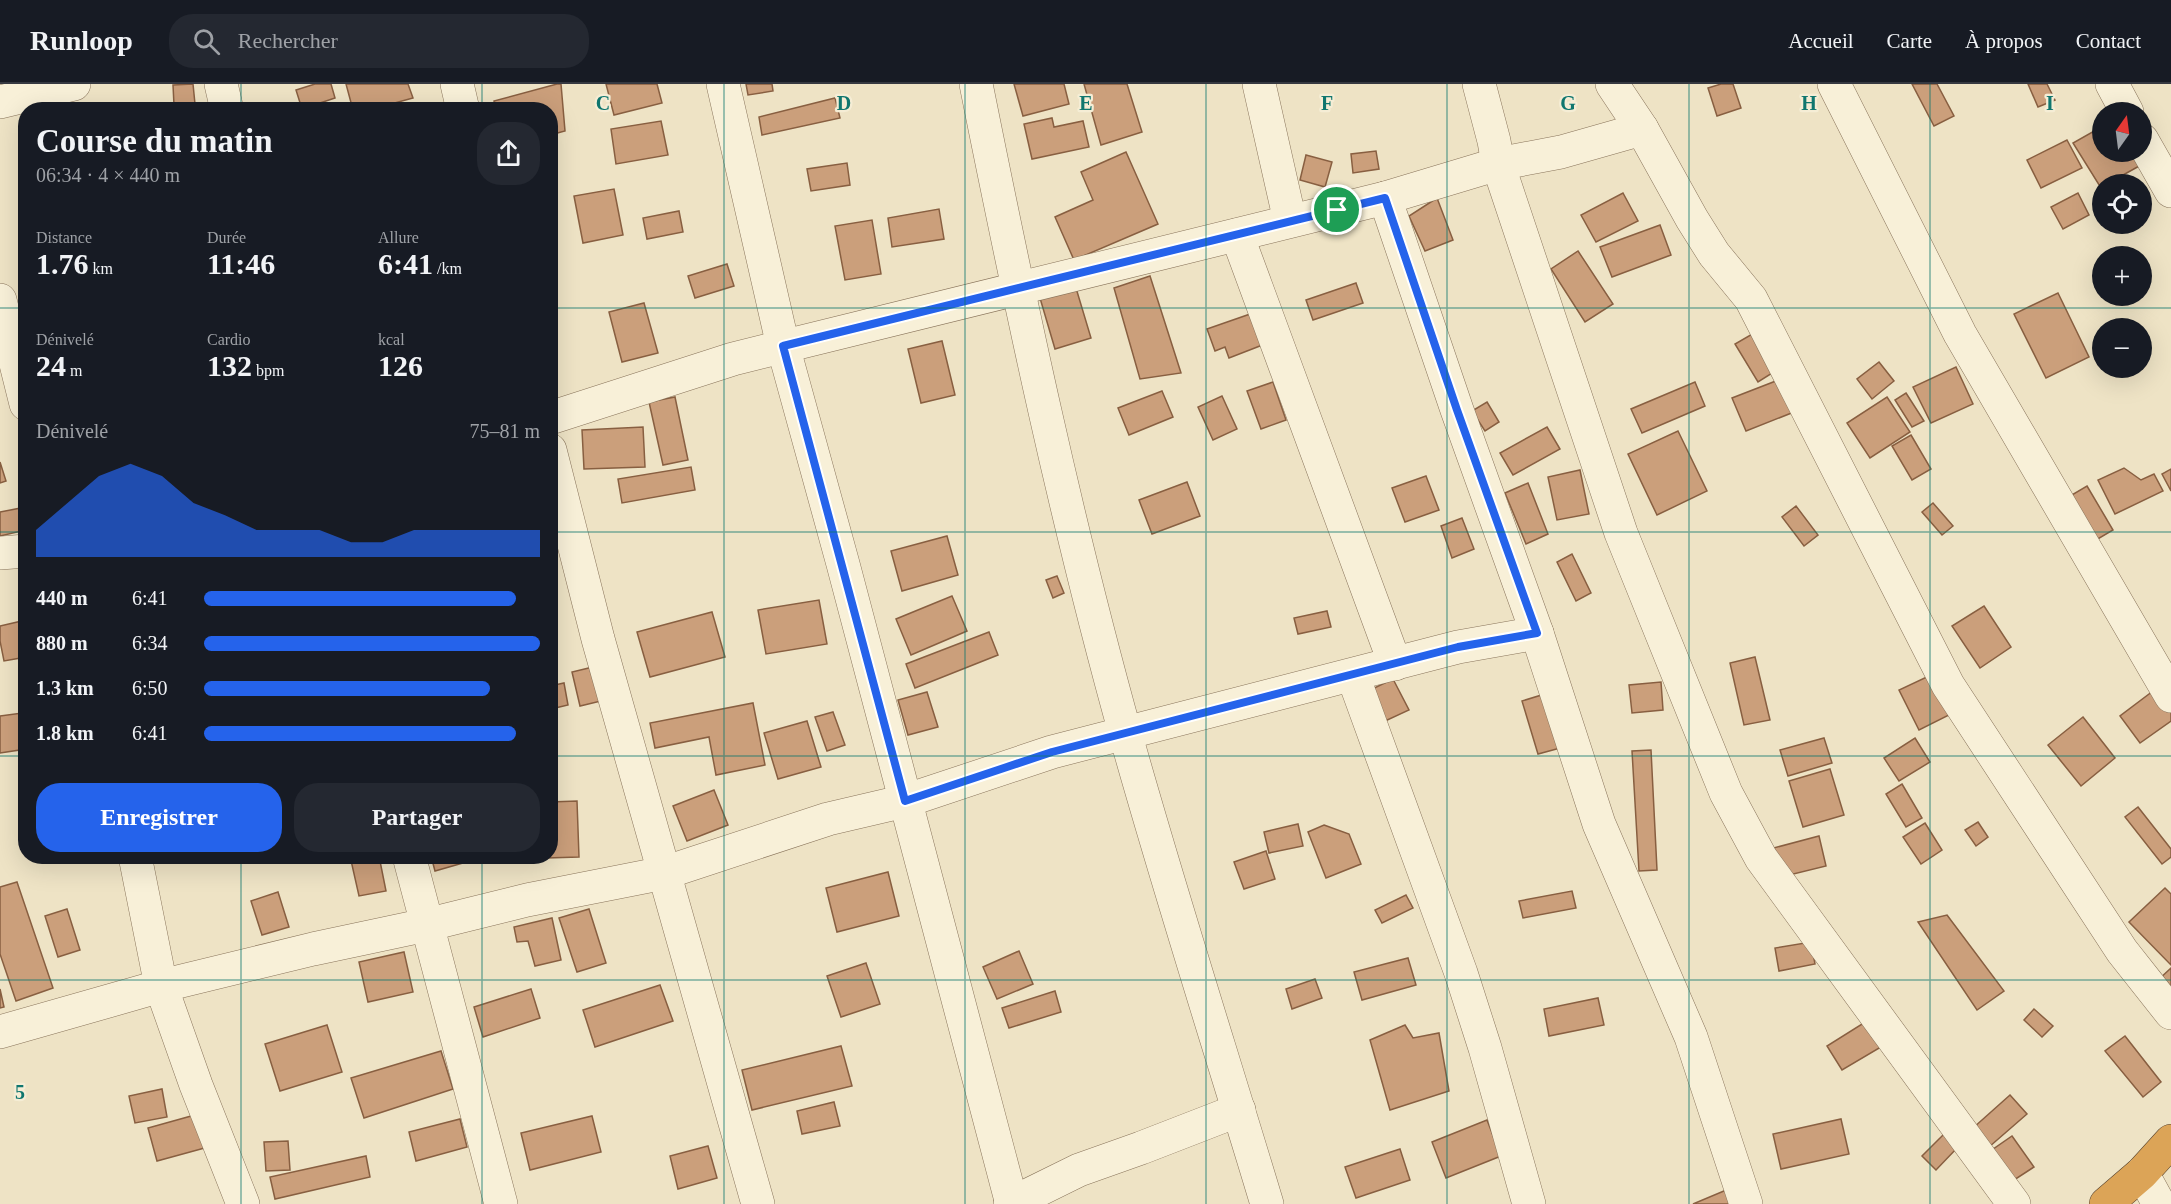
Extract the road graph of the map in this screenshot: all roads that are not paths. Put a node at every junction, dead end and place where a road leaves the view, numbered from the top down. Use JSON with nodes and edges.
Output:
{"nodes":[{"id":1,"x":74,"y":84,"type":"edge"},
{"id":2,"x":221,"y":84,"type":"edge"},
{"id":3,"x":457,"y":84,"type":"edge"},
{"id":4,"x":723,"y":84,"type":"edge"},
{"id":5,"x":976,"y":84,"type":"edge"},
{"id":6,"x":1259,"y":84,"type":"edge"},
{"id":7,"x":1479,"y":84,"type":"edge"},
{"id":8,"x":1612,"y":84,"type":"edge"},
{"id":9,"x":1834,"y":84,"type":"edge"},
{"id":10,"x":2112,"y":84,"type":"edge"},
{"id":11,"x":0,"y":102,"type":"edge"},
{"id":12,"x":225,"y":102,"type":"edge"},
{"id":13,"x":461,"y":102,"type":"edge"},
{"id":14,"x":2122,"y":102,"type":"edge"},
{"id":15,"x":1642,"y":129,"type":"junction"},
{"id":16,"x":2152,"y":158,"type":"edge"},
{"id":17,"x":1498,"y":164,"type":"junction"},
{"id":18,"x":2171,"y":191,"type":"edge"},
{"id":19,"x":1385,"y":198,"type":"junction"},
{"id":20,"x":1290,"y":221,"type":"junction"},
{"id":21,"x":1237,"y":235,"type":"junction"},
{"id":22,"x":1017,"y":289,"type":"junction"},
{"id":23,"x":0,"y":300,"type":"edge"},
{"id":24,"x":783,"y":346,"type":"junction"},
{"id":25,"x":18,"y":372,"type":"edge"},
{"id":26,"x":558,"y":415,"type":"edge"},
{"id":27,"x":558,"y":481,"type":"edge"},
{"id":28,"x":18,"y":552,"type":"edge"},
{"id":29,"x":0,"y":554,"type":"edge"},
{"id":30,"x":1537,"y":633,"type":"junction"},
{"id":31,"x":1395,"y":664,"type":"junction"},
{"id":32,"x":1353,"y":676,"type":"junction"},
{"id":33,"x":2171,"y":696,"type":"edge"},
{"id":34,"x":1126,"y":734,"type":"junction"},
{"id":35,"x":905,"y":801,"type":"junction"},
{"id":36,"x":137,"y":864,"type":"edge"},
{"id":37,"x":411,"y":864,"type":"edge"},
{"id":38,"x":664,"y":873,"type":"junction"},
{"id":39,"x":426,"y":925,"type":"junction"},
{"id":40,"x":161,"y":986,"type":"junction"},
{"id":41,"x":2171,"y":1013,"type":"edge"},
{"id":42,"x":0,"y":1032,"type":"edge"},
{"id":43,"x":1239,"y":1110,"type":"junction"},
{"id":44,"x":2171,"y":1141,"type":"edge"},
{"id":45,"x":2142,"y":1173,"type":"junction"},
{"id":46,"x":243,"y":1204,"type":"edge"},
{"id":47,"x":501,"y":1204,"type":"edge"},
{"id":48,"x":758,"y":1204,"type":"edge"},
{"id":49,"x":1011,"y":1204,"type":"edge"},
{"id":50,"x":1268,"y":1204,"type":"edge"},
{"id":51,"x":1529,"y":1204,"type":"edge"},
{"id":52,"x":1746,"y":1204,"type":"edge"},
{"id":53,"x":2014,"y":1204,"type":"edge"},
{"id":54,"x":2106,"y":1204,"type":"edge"},
{"id":55,"x":2159,"y":1204,"type":"edge"}],
"edges":[{"from":1,"to":11,"type":"street"},
{"from":2,"to":12,"type":"street"},
{"from":3,"to":13,"type":"street"},
{"from":4,"to":24,"type":"street"},
{"from":5,"to":22,"type":"street"},
{"from":6,"to":20,"type":"street"},
{"from":7,"to":17,"type":"street"},
{"from":8,"to":15,"type":"street"},
{"from":9,"to":33,"type":"street"},
{"from":10,"to":14,"type":"street"},
{"from":15,"to":17,"type":"street"},
{"from":15,"to":41,"type":"street"},
{"from":16,"to":18,"type":"street"},
{"from":17,"to":19,"type":"street"},
{"from":17,"to":53,"type":"street"},
{"from":19,"to":20,"type":"street"},
{"from":19,"to":30,"type":"street"},
{"from":20,"to":21,"type":"street"},
{"from":21,"to":22,"type":"street"},
{"from":21,"to":31,"type":"street"},
{"from":22,"to":24,"type":"street"},
{"from":22,"to":34,"type":"street"},
{"from":23,"to":25,"type":"street"},
{"from":24,"to":26,"type":"street"},
{"from":24,"to":35,"type":"street"},
{"from":27,"to":38,"type":"street"},
{"from":28,"to":29,"type":"street"},
{"from":30,"to":31,"type":"street"},
{"from":30,"to":52,"type":"street"},
{"from":31,"to":32,"type":"street"},
{"from":32,"to":34,"type":"street"},
{"from":32,"to":51,"type":"street"},
{"from":34,"to":35,"type":"street"},
{"from":34,"to":43,"type":"street"},
{"from":35,"to":38,"type":"street"},
{"from":35,"to":49,"type":"street"},
{"from":36,"to":40,"type":"street"},
{"from":37,"to":39,"type":"street"},
{"from":38,"to":39,"type":"street"},
{"from":38,"to":48,"type":"street"},
{"from":39,"to":40,"type":"street"},
{"from":39,"to":47,"type":"street"},
{"from":40,"to":42,"type":"street"},
{"from":40,"to":46,"type":"street"},
{"from":43,"to":49,"type":"street"},
{"from":43,"to":50,"type":"street"},
{"from":44,"to":45,"type":"highway"},
{"from":45,"to":54,"type":"highway"},
{"from":45,"to":55,"type":"street"}]}
